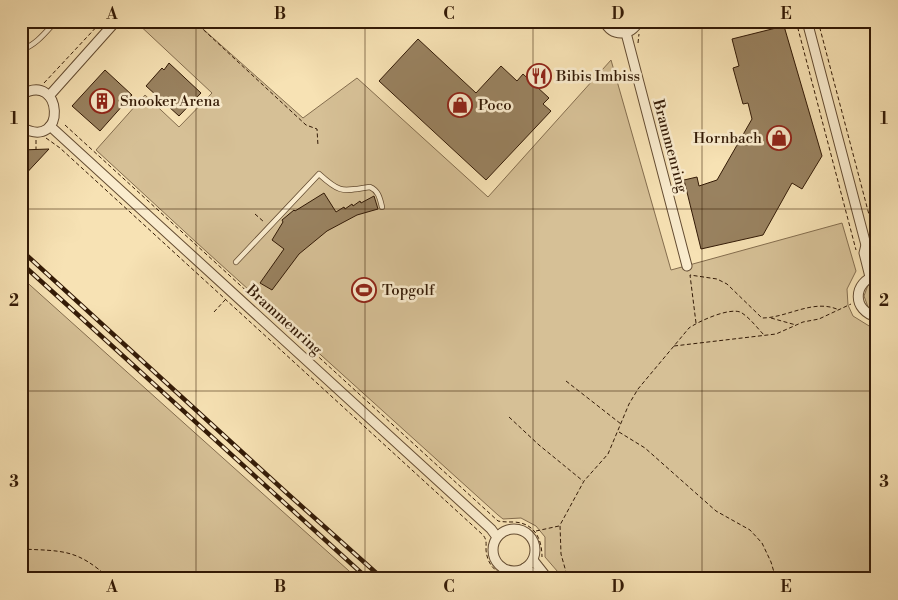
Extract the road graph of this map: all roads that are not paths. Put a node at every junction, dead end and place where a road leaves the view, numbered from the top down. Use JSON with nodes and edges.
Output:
{"nodes":[{"id":1,"x":56,"y":21,"type":"edge"},
{"id":2,"x":116,"y":21,"type":"edge"},
{"id":3,"x":604,"y":21,"type":"edge"},
{"id":4,"x":639,"y":21,"type":"edge"},
{"id":5,"x":807,"y":21,"type":"edge"},
{"id":6,"x":626,"y":33,"type":"junction"},
{"id":7,"x":21,"y":50,"type":"edge"},
{"id":8,"x":21,"y":94,"type":"edge"},
{"id":9,"x":49,"y":96,"type":"junction"},
{"id":10,"x":50,"y":126,"type":"junction"},
{"id":11,"x":21,"y":127,"type":"edge"},
{"id":12,"x":382,"y":208,"type":"dead end"},
{"id":13,"x":866,"y":245,"type":"junction"},
{"id":14,"x":236,"y":262,"type":"dead end"},
{"id":15,"x":687,"y":266,"type":"dead end"},
{"id":16,"x":877,"y":268,"type":"edge"},
{"id":17,"x":873,"y":276,"type":"edge"},
{"id":18,"x":877,"y":317,"type":"edge"},
{"id":19,"x":497,"y":537,"type":"junction"},
{"id":20,"x":538,"y":560,"type":"junction"},
{"id":21,"x":525,"y":568,"type":"junction"},
{"id":22,"x":542,"y":579,"type":"edge"},
{"id":23,"x":548,"y":579,"type":"edge"}],
"edges":[{"from":1,"to":7,"type":"lane"},
{"from":2,"to":9,"type":"street"},
{"from":3,"to":6,"type":"street"},
{"from":4,"to":6,"type":"street"},
{"from":5,"to":13,"type":"street"},
{"from":6,"to":15,"type":"street","name":"Brammenring"},
{"from":8,"to":9,"type":"street"},
{"from":9,"to":10,"type":"street"},
{"from":10,"to":11,"type":"street"},
{"from":10,"to":19,"type":"street","name":"Brammenring"},
{"from":12,"to":14,"type":"lane"},
{"from":13,"to":16,"type":"street"},
{"from":13,"to":17,"type":"street"},
{"from":17,"to":18,"type":"street"},
{"from":19,"to":20,"type":"street"},
{"from":19,"to":21,"type":"street"},
{"from":20,"to":21,"type":"street"},
{"from":20,"to":23,"type":"street"},
{"from":21,"to":22,"type":"street"}]}
